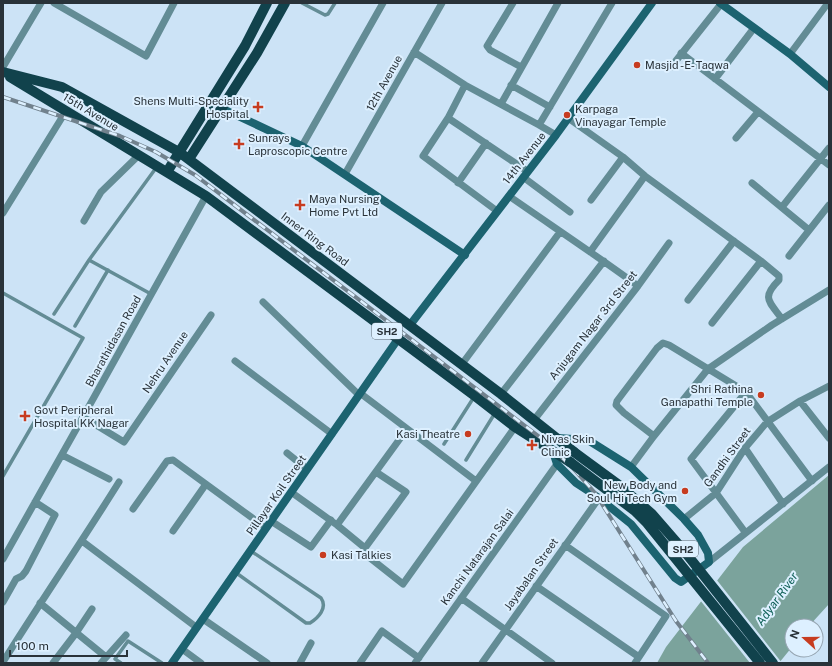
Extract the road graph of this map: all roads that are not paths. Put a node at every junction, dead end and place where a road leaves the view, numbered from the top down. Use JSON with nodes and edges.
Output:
{"nodes":[{"id":1,"x":41,"y":3,"type":"edge"},
{"id":2,"x":54,"y":3,"type":"edge"},
{"id":3,"x":174,"y":3,"type":"edge"},
{"id":4,"x":267,"y":3,"type":"edge"},
{"id":5,"x":285,"y":3,"type":"edge"},
{"id":6,"x":302,"y":3,"type":"edge"},
{"id":7,"x":335,"y":3,"type":"edge"},
{"id":8,"x":383,"y":3,"type":"edge"},
{"id":9,"x":442,"y":3,"type":"edge"},
{"id":10,"x":512,"y":3,"type":"edge"},
{"id":11,"x":558,"y":3,"type":"edge"},
{"id":12,"x":612,"y":3,"type":"edge"},
{"id":13,"x":652,"y":3,"type":"edge"},
{"id":14,"x":828,"y":3,"type":"edge"},
{"id":15,"x":722,"y":4,"type":"edge"},
{"id":16,"x":754,"y":28,"type":"junction"},
{"id":17,"x":245,"y":46,"type":"junction"},
{"id":18,"x":414,"y":52,"type":"junction"},
{"id":19,"x":681,"y":53,"type":"junction"},
{"id":20,"x":257,"y":54,"type":"junction"},
{"id":21,"x":790,"y":54,"type":"junction"},
{"id":22,"x":3,"y":67,"type":"edge"},
{"id":23,"x":521,"y":67,"type":"junction"},
{"id":24,"x":671,"y":67,"type":"dead end"},
{"id":25,"x":3,"y":72,"type":"edge"},
{"id":26,"x":715,"y":79,"type":"junction"},
{"id":27,"x":465,"y":85,"type":"junction"},
{"id":28,"x":511,"y":85,"type":"junction"},
{"id":29,"x":829,"y":87,"type":"edge"},
{"id":30,"x":501,"y":104,"type":"junction"},
{"id":31,"x":550,"y":107,"type":"junction"},
{"id":32,"x":223,"y":109,"type":"junction"},
{"id":33,"x":66,"y":111,"type":"junction"},
{"id":34,"x":758,"y":112,"type":"junction"},
{"id":35,"x":448,"y":118,"type":"junction"},
{"id":36,"x":568,"y":118,"type":"junction"},
{"id":37,"x":539,"y":125,"type":"junction"},
{"id":38,"x":556,"y":135,"type":"junction"},
{"id":39,"x":736,"y":138,"type":"dead end"},
{"id":40,"x":486,"y":143,"type":"junction"},
{"id":41,"x":302,"y":146,"type":"junction"},
{"id":42,"x":829,"y":148,"type":"edge"},
{"id":43,"x":179,"y":152,"type":"junction"},
{"id":44,"x":139,"y":155,"type":"junction"},
{"id":45,"x":622,"y":157,"type":"junction"},
{"id":46,"x":821,"y":158,"type":"junction"},
{"id":47,"x":189,"y":159,"type":"junction"},
{"id":48,"x":829,"y":165,"type":"edge"},
{"id":49,"x":157,"y":167,"type":"junction"},
{"id":50,"x":167,"y":172,"type":"junction"},
{"id":51,"x":345,"y":174,"type":"junction"},
{"id":52,"x":525,"y":174,"type":"junction"},
{"id":53,"x":646,"y":176,"type":"junction"},
{"id":54,"x":458,"y":183,"type":"junction"},
{"id":55,"x":752,"y":183,"type":"dead end"},
{"id":56,"x":206,"y":196,"type":"junction"},
{"id":57,"x":509,"y":196,"type":"junction"},
{"id":58,"x":591,"y":200,"type":"dead end"},
{"id":59,"x":829,"y":205,"type":"edge"},
{"id":60,"x":782,"y":207,"type":"junction"},
{"id":61,"x":497,"y":212,"type":"junction"},
{"id":62,"x":570,"y":212,"type":"dead end"},
{"id":63,"x":3,"y":213,"type":"edge"},
{"id":64,"x":84,"y":221,"type":"dead end"},
{"id":65,"x":809,"y":230,"type":"junction"},
{"id":66,"x":560,"y":232,"type":"junction"},
{"id":67,"x":734,"y":241,"type":"junction"},
{"id":68,"x":669,"y":243,"type":"dead end"},
{"id":69,"x":590,"y":252,"type":"junction"},
{"id":70,"x":465,"y":255,"type":"junction"},
{"id":71,"x":789,"y":256,"type":"dead end"},
{"id":72,"x":89,"y":260,"type":"junction"},
{"id":73,"x":604,"y":261,"type":"junction"},
{"id":74,"x":761,"y":261,"type":"junction"},
{"id":75,"x":108,"y":270,"type":"junction"},
{"id":76,"x":638,"y":286,"type":"junction"},
{"id":77,"x":829,"y":290,"type":"edge"},
{"id":78,"x":3,"y":293,"type":"edge"},
{"id":79,"x":152,"y":295,"type":"junction"},
{"id":80,"x":688,"y":300,"type":"dead end"},
{"id":81,"x":263,"y":302,"type":"dead end"},
{"id":82,"x":54,"y":314,"type":"dead end"},
{"id":83,"x":210,"y":314,"type":"dead end"},
{"id":84,"x":782,"y":319,"type":"junction"},
{"id":85,"x":712,"y":323,"type":"dead end"},
{"id":86,"x":410,"y":325,"type":"junction"},
{"id":87,"x":75,"y":326,"type":"dead end"},
{"id":88,"x":398,"y":339,"type":"junction"},
{"id":89,"x":235,"y":361,"type":"dead end"},
{"id":90,"x":462,"y":364,"type":"junction"},
{"id":91,"x":708,"y":369,"type":"junction"},
{"id":92,"x":829,"y":386,"type":"edge"},
{"id":93,"x":746,"y":392,"type":"junction"},
{"id":94,"x":360,"y":394,"type":"junction"},
{"id":95,"x":501,"y":394,"type":"junction"},
{"id":96,"x":475,"y":396,"type":"junction"},
{"id":97,"x":800,"y":401,"type":"junction"},
{"id":98,"x":496,"y":412,"type":"junction"},
{"id":99,"x":83,"y":417,"type":"junction"},
{"id":100,"x":534,"y":420,"type":"junction"},
{"id":101,"x":767,"y":422,"type":"junction"},
{"id":102,"x":516,"y":427,"type":"junction"},
{"id":103,"x":408,"y":429,"type":"junction"},
{"id":104,"x":332,"y":434,"type":"junction"},
{"id":105,"x":654,"y":436,"type":"junction"},
{"id":106,"x":558,"y":438,"type":"junction"},
{"id":107,"x":829,"y":438,"type":"edge"},
{"id":108,"x":444,"y":444,"type":"dead end"},
{"id":109,"x":745,"y":448,"type":"junction"},
{"id":110,"x":552,"y":449,"type":"junction"},
{"id":111,"x":287,"y":453,"type":"dead end"},
{"id":112,"x":62,"y":455,"type":"junction"},
{"id":113,"x":466,"y":460,"type":"dead end"},
{"id":114,"x":557,"y":464,"type":"junction"},
{"id":115,"x":631,"y":467,"type":"junction"},
{"id":116,"x":829,"y":467,"type":"edge"},
{"id":117,"x":307,"y":469,"type":"junction"},
{"id":118,"x":376,"y":472,"type":"junction"},
{"id":119,"x":3,"y":476,"type":"edge"},
{"id":120,"x":109,"y":479,"type":"dead end"},
{"id":121,"x":812,"y":481,"type":"junction"},
{"id":122,"x":119,"y":482,"type":"dead end"},
{"id":123,"x":476,"y":482,"type":"junction"},
{"id":124,"x":206,"y":484,"type":"junction"},
{"id":125,"x":291,"y":492,"type":"junction"},
{"id":126,"x":716,"y":494,"type":"junction"},
{"id":127,"x":599,"y":498,"type":"junction"},
{"id":128,"x":35,"y":502,"type":"junction"},
{"id":129,"x":783,"y":504,"type":"junction"},
{"id":130,"x":133,"y":509,"type":"dead end"},
{"id":131,"x":684,"y":519,"type":"junction"},
{"id":132,"x":331,"y":520,"type":"junction"},
{"id":133,"x":269,"y":524,"type":"junction"},
{"id":134,"x":337,"y":525,"type":"junction"},
{"id":135,"x":173,"y":531,"type":"dead end"},
{"id":136,"x":745,"y":532,"type":"junction"},
{"id":137,"x":82,"y":542,"type":"junction"},
{"id":138,"x":565,"y":545,"type":"junction"},
{"id":139,"x":365,"y":548,"type":"junction"},
{"id":140,"x":250,"y":550,"type":"junction"},
{"id":141,"x":3,"y":558,"type":"edge"},
{"id":142,"x":709,"y":562,"type":"junction"},
{"id":143,"x":235,"y":572,"type":"junction"},
{"id":144,"x":536,"y":586,"type":"junction"},
{"id":145,"x":461,"y":598,"type":"junction"},
{"id":146,"x":3,"y":602,"type":"edge"},
{"id":147,"x":40,"y":603,"type":"junction"},
{"id":148,"x":92,"y":609,"type":"dead end"},
{"id":149,"x":203,"y":619,"type":"junction"},
{"id":150,"x":196,"y":627,"type":"junction"},
{"id":151,"x":505,"y":630,"type":"junction"},
{"id":152,"x":76,"y":633,"type":"junction"},
{"id":153,"x":126,"y":635,"type":"dead end"},
{"id":154,"x":311,"y":643,"type":"dead end"},
{"id":155,"x":182,"y":649,"type":"junction"},
{"id":156,"x":106,"y":657,"type":"junction"},
{"id":157,"x":417,"y":660,"type":"edge"},
{"id":158,"x":637,"y":660,"type":"edge"},
{"id":159,"x":3,"y":662,"type":"edge"},
{"id":160,"x":53,"y":663,"type":"edge"},
{"id":161,"x":101,"y":663,"type":"edge"},
{"id":162,"x":121,"y":663,"type":"edge"},
{"id":163,"x":162,"y":663,"type":"edge"},
{"id":164,"x":172,"y":663,"type":"edge"},
{"id":165,"x":201,"y":663,"type":"edge"},
{"id":166,"x":268,"y":663,"type":"edge"},
{"id":167,"x":300,"y":663,"type":"edge"},
{"id":168,"x":360,"y":663,"type":"edge"},
{"id":169,"x":482,"y":663,"type":"edge"},
{"id":170,"x":552,"y":663,"type":"edge"},
{"id":171,"x":760,"y":663,"type":"edge"},
{"id":172,"x":774,"y":663,"type":"edge"}],
"edges":[{"from":1,"to":22,"type":"street"},
{"from":2,"to":3,"type":"street"},
{"from":4,"to":17,"type":"main road"},
{"from":5,"to":20,"type":"main road"},
{"from":6,"to":7,"type":"lane"},
{"from":8,"to":41,"type":"street"},
{"from":9,"to":18,"type":"street","name":"12th Avenue"},
{"from":10,"to":23,"type":"street"},
{"from":11,"to":23,"type":"street"},
{"from":12,"to":31,"type":"street"},
{"from":13,"to":36,"type":"street","name":"14th Avenue"},
{"from":14,"to":21,"type":"street"},
{"from":15,"to":16,"type":"street"},
{"from":15,"to":19,"type":"street"},
{"from":16,"to":21,"type":"street"},
{"from":16,"to":26,"type":"street"},
{"from":17,"to":20,"type":"main road"},
{"from":17,"to":43,"type":"main road"},
{"from":18,"to":27,"type":"street"},
{"from":18,"to":51,"type":"street","name":"12th Avenue"},
{"from":19,"to":24,"type":"street"},
{"from":19,"to":26,"type":"street"},
{"from":20,"to":32,"type":"main road"},
{"from":21,"to":29,"type":"street"},
{"from":23,"to":28,"type":"street"},
{"from":25,"to":33,"type":"main road","name":"15th Avenue"},
{"from":25,"to":43,"type":"main road","name":"Inner Ring Road"},
{"from":26,"to":34,"type":"street"},
{"from":27,"to":30,"type":"street"},
{"from":27,"to":35,"type":"street"},
{"from":28,"to":30,"type":"street"},
{"from":28,"to":31,"type":"street"},
{"from":30,"to":37,"type":"street"},
{"from":31,"to":37,"type":"street"},
{"from":32,"to":41,"type":"street"},
{"from":32,"to":47,"type":"main road"},
{"from":33,"to":44,"type":"main road","name":"15th Avenue"},
{"from":33,"to":63,"type":"street"},
{"from":34,"to":39,"type":"street"},
{"from":34,"to":46,"type":"street"},
{"from":35,"to":40,"type":"street"},
{"from":35,"to":54,"type":"street"},
{"from":36,"to":38,"type":"street","name":"14th Avenue"},
{"from":36,"to":45,"type":"street"},
{"from":37,"to":38,"type":"street"},
{"from":38,"to":52,"type":"street","name":"14th Avenue"},
{"from":40,"to":52,"type":"street"},
{"from":40,"to":54,"type":"street"},
{"from":41,"to":51,"type":"street"},
{"from":42,"to":46,"type":"street"},
{"from":43,"to":47,"type":"main road","name":"Inner Ring Road","number":"SH2"},
{"from":43,"to":50,"type":"main road"},
{"from":44,"to":49,"type":"main road","name":"15th Avenue"},
{"from":44,"to":64,"type":"street"},
{"from":45,"to":53,"type":"street"},
{"from":45,"to":58,"type":"street"},
{"from":46,"to":48,"type":"street"},
{"from":46,"to":60,"type":"street"},
{"from":47,"to":86,"type":"main road","name":"Inner Ring Road","number":"SH2"},
{"from":49,"to":50,"type":"main road","name":"15th Avenue"},
{"from":49,"to":72,"type":"lane"},
{"from":50,"to":56,"type":"main road","number":"SH2"},
{"from":51,"to":70,"type":"street"},
{"from":52,"to":57,"type":"street","name":"14th Avenue"},
{"from":52,"to":62,"type":"street"},
{"from":53,"to":67,"type":"street"},
{"from":53,"to":69,"type":"street"},
{"from":54,"to":61,"type":"street"},
{"from":55,"to":60,"type":"street"},
{"from":56,"to":79,"type":"street","name":"Bharathidasan Road"},
{"from":56,"to":88,"type":"main road","number":"SH2"},
{"from":57,"to":61,"type":"street","name":"14th Avenue"},
{"from":57,"to":66,"type":"street"},
{"from":59,"to":65,"type":"street"},
{"from":60,"to":65,"type":"street"},
{"from":61,"to":70,"type":"street","name":"14th Avenue"},
{"from":65,"to":71,"type":"street"},
{"from":66,"to":69,"type":"street"},
{"from":66,"to":90,"type":"street"},
{"from":67,"to":74,"type":"street"},
{"from":67,"to":80,"type":"street"},
{"from":68,"to":76,"type":"street","name":"Anjugam Nagar 3rd Street"},
{"from":69,"to":73,"type":"street"},
{"from":70,"to":86,"type":"street","name":"14th Avenue"},
{"from":72,"to":75,"type":"lane"},
{"from":72,"to":82,"type":"lane"},
{"from":73,"to":76,"type":"street"},
{"from":73,"to":95,"type":"street"},
{"from":74,"to":84,"type":"street"},
{"from":74,"to":85,"type":"street"},
{"from":75,"to":79,"type":"lane"},
{"from":75,"to":87,"type":"lane"},
{"from":76,"to":100,"type":"street","name":"Anjugam Nagar 3rd Street"},
{"from":77,"to":84,"type":"street"},
{"from":78,"to":119,"type":"lane"},
{"from":79,"to":99,"type":"street","name":"Bharathidasan Road"},
{"from":81,"to":94,"type":"street"},
{"from":83,"to":99,"type":"street","name":"Nehru Avenue"},
{"from":84,"to":91,"type":"street"},
{"from":86,"to":90,"type":"main road","name":"Inner Ring Road","number":"SH2"},
{"from":88,"to":94,"type":"street","name":"Pillayar Koil Street"},
{"from":88,"to":96,"type":"main road","number":"SH2"},
{"from":89,"to":104,"type":"street"},
{"from":90,"to":95,"type":"main road","name":"Inner Ring Road","number":"SH2"},
{"from":91,"to":93,"type":"street"},
{"from":91,"to":105,"type":"street"},
{"from":91,"to":105,"type":"street"},
{"from":92,"to":97,"type":"street","name":"Gandhi Street"},
{"from":93,"to":101,"type":"street"},
{"from":93,"to":126,"type":"street"},
{"from":94,"to":103,"type":"street"},
{"from":94,"to":104,"type":"street","name":"Pillayar Koil Street"},
{"from":95,"to":100,"type":"main road","name":"Inner Ring Road","number":"SH2"},
{"from":96,"to":98,"type":"main road","number":"SH2"},
{"from":96,"to":108,"type":"lane"},
{"from":97,"to":101,"type":"street","name":"Gandhi Street"},
{"from":97,"to":107,"type":"street"},
{"from":98,"to":102,"type":"main road","number":"SH2"},
{"from":98,"to":113,"type":"lane"},
{"from":99,"to":112,"type":"street","name":"Bharathidasan Road"},
{"from":100,"to":106,"type":"main road","name":"Inner Ring Road","number":"SH2"},
{"from":101,"to":109,"type":"street","name":"Gandhi Street"},
{"from":101,"to":121,"type":"street"},
{"from":102,"to":110,"type":"main road","number":"SH2"},
{"from":102,"to":123,"type":"street"},
{"from":103,"to":118,"type":"street"},
{"from":103,"to":123,"type":"street"},
{"from":104,"to":117,"type":"street","name":"Pillayar Koil Street"},
{"from":105,"to":115,"type":"street"},
{"from":106,"to":115,"type":"street"},
{"from":106,"to":172,"type":"main road","name":"Inner Ring Road","number":"SH2","bridge":true},
{"from":109,"to":126,"type":"street","name":"Gandhi Street"},
{"from":109,"to":129,"type":"street"},
{"from":110,"to":114,"type":"street"},
{"from":110,"to":171,"type":"main road","number":"SH2","bridge":true},
{"from":111,"to":117,"type":"street"},
{"from":112,"to":120,"type":"street"},
{"from":112,"to":128,"type":"street","name":"Bharathidasan Road"},
{"from":114,"to":127,"type":"street"},
{"from":114,"to":145,"type":"street","name":"Kanchi Natarajan Salai"},
{"from":115,"to":131,"type":"street"},
{"from":116,"to":121,"type":"street"},
{"from":117,"to":125,"type":"street","name":"Pillayar Koil Street"},
{"from":118,"to":134,"type":"street"},
{"from":118,"to":139,"type":"street"},
{"from":121,"to":129,"type":"street"},
{"from":122,"to":137,"type":"street"},
{"from":123,"to":139,"type":"street"},
{"from":124,"to":130,"type":"street"},
{"from":124,"to":133,"type":"street"},
{"from":124,"to":135,"type":"street"},
{"from":125,"to":132,"type":"street"},
{"from":125,"to":133,"type":"street","name":"Pillayar Koil Street"},
{"from":126,"to":131,"type":"street","name":"Gandhi Street"},
{"from":126,"to":136,"type":"street"},
{"from":127,"to":138,"type":"street","name":"Jayabalan Street"},
{"from":127,"to":142,"type":"street"},
{"from":128,"to":141,"type":"street","name":"Bharathidasan Road"},
{"from":128,"to":146,"type":"street"},
{"from":129,"to":136,"type":"street"},
{"from":131,"to":142,"type":"street"},
{"from":132,"to":133,"type":"street"},
{"from":132,"to":134,"type":"street"},
{"from":133,"to":140,"type":"street","name":"Pillayar Koil Street"},
{"from":134,"to":139,"type":"street"},
{"from":136,"to":142,"type":"street"},
{"from":137,"to":147,"type":"street"},
{"from":137,"to":150,"type":"street"},
{"from":138,"to":144,"type":"street","name":"Jayabalan Street"},
{"from":138,"to":158,"type":"street"},
{"from":140,"to":143,"type":"street","name":"Pillayar Koil Street"},
{"from":140,"to":143,"type":"lane"},
{"from":143,"to":149,"type":"street","name":"Pillayar Koil Street"},
{"from":144,"to":151,"type":"street","name":"Jayabalan Street"},
{"from":144,"to":158,"type":"street"},
{"from":145,"to":151,"type":"street"},
{"from":145,"to":157,"type":"street","name":"Kanchi Natarajan Salai"},
{"from":147,"to":152,"type":"street"},
{"from":147,"to":159,"type":"street"},
{"from":148,"to":152,"type":"street"},
{"from":149,"to":150,"type":"street","name":"Pillayar Koil Street"},
{"from":149,"to":166,"type":"street"},
{"from":150,"to":155,"type":"street","name":"Pillayar Koil Street"},
{"from":151,"to":169,"type":"street","name":"Jayabalan Street"},
{"from":151,"to":170,"type":"street"},
{"from":152,"to":156,"type":"street"},
{"from":152,"to":160,"type":"street"},
{"from":153,"to":156,"type":"street"},
{"from":154,"to":167,"type":"street"},
{"from":155,"to":164,"type":"street","name":"Pillayar Koil Street"},
{"from":155,"to":165,"type":"street"},
{"from":156,"to":161,"type":"street"},
{"from":157,"to":168,"type":"street"},
{"from":162,"to":163,"type":"lane"}]}
